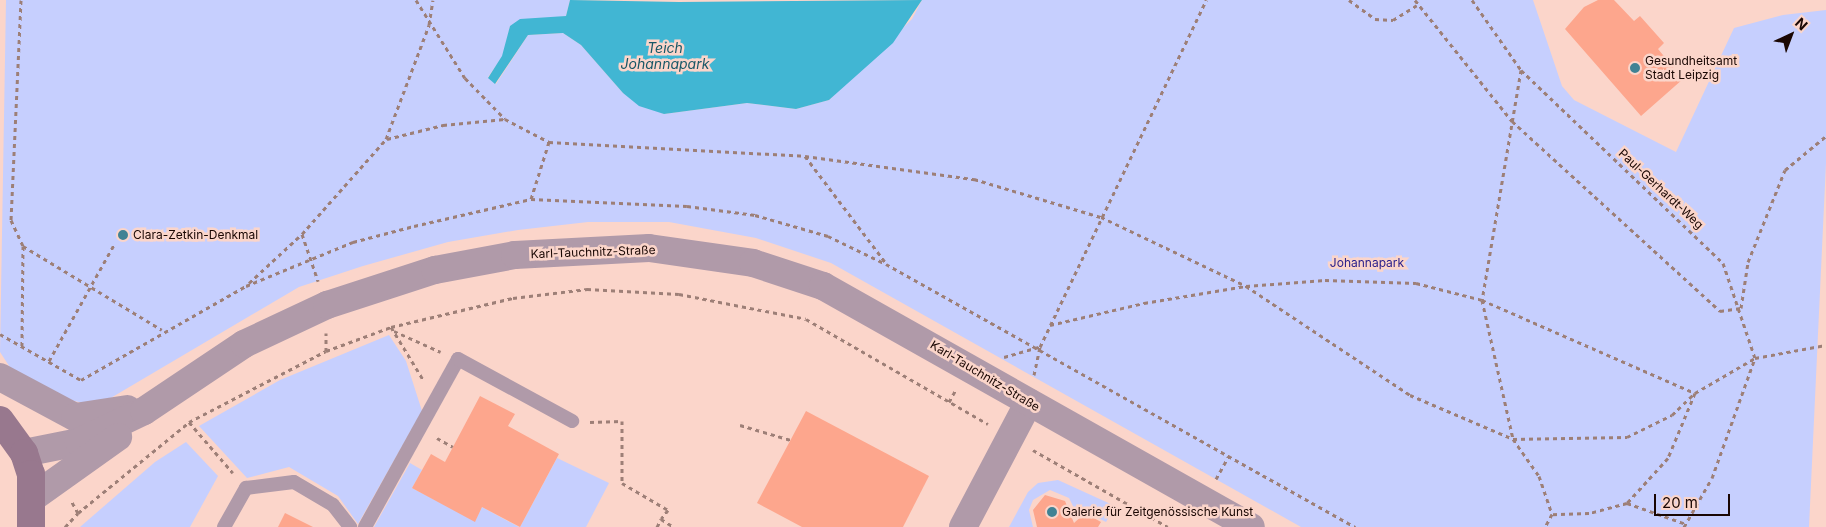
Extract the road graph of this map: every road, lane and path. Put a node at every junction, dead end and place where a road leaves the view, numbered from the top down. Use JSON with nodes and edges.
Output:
{"nodes":[{"id":1,"x":21,"y":0,"type":"edge"},
{"id":2,"x":416,"y":0,"type":"edge"},
{"id":3,"x":433,"y":0,"type":"edge"},
{"id":4,"x":1206,"y":0,"type":"edge"},
{"id":5,"x":1349,"y":0,"type":"edge"},
{"id":6,"x":1415,"y":0,"type":"edge"},
{"id":7,"x":1472,"y":0,"type":"edge"},
{"id":8,"x":1417,"y":5,"type":"junction"},
{"id":9,"x":429,"y":25,"type":"junction"},
{"id":10,"x":1521,"y":70,"type":"junction"},
{"id":11,"x":505,"y":119,"type":"junction"},
{"id":12,"x":1512,"y":121,"type":"junction"},
{"id":13,"x":1826,"y":136,"type":"edge"},
{"id":14,"x":386,"y":139,"type":"junction"},
{"id":15,"x":549,"y":142,"type":"junction"},
{"id":16,"x":805,"y":156,"type":"junction"},
{"id":17,"x":531,"y":199,"type":"junction"},
{"id":18,"x":1101,"y":217,"type":"junction"},
{"id":19,"x":302,"y":234,"type":"junction"},
{"id":20,"x":115,"y":242,"type":"dead end"},
{"id":21,"x":22,"y":246,"type":"junction"},
{"id":22,"x":309,"y":257,"type":"junction"},
{"id":23,"x":886,"y":264,"type":"junction"},
{"id":24,"x":246,"y":286,"type":"junction"},
{"id":25,"x":1246,"y":286,"type":"junction"},
{"id":26,"x":91,"y":287,"type":"junction"},
{"id":27,"x":1482,"y":300,"type":"junction"},
{"id":28,"x":327,"y":304,"type":"junction"},
{"id":29,"x":1742,"y":308,"type":"junction"},
{"id":30,"x":1050,"y":325,"type":"junction"},
{"id":31,"x":391,"y":327,"type":"junction"},
{"id":32,"x":162,"y":330,"type":"junction"},
{"id":33,"x":393,"y":331,"type":"junction"},
{"id":34,"x":0,"y":334,"type":"edge"},
{"id":35,"x":1826,"y":345,"type":"edge"},
{"id":36,"x":22,"y":346,"type":"junction"},
{"id":37,"x":1040,"y":347,"type":"junction"},
{"id":38,"x":1755,"y":358,"type":"junction"},
{"id":39,"x":458,"y":359,"type":"junction"},
{"id":40,"x":49,"y":362,"type":"junction"},
{"id":41,"x":970,"y":366,"type":"junction"},
{"id":42,"x":0,"y":377,"type":"edge"},
{"id":43,"x":1695,"y":393,"type":"junction"},
{"id":44,"x":949,"y":402,"type":"junction"},
{"id":45,"x":1029,"y":402,"type":"junction"},
{"id":46,"x":433,"y":403,"type":"junction"},
{"id":47,"x":144,"y":411,"type":"junction"},
{"id":48,"x":0,"y":420,"type":"edge"},
{"id":49,"x":572,"y":421,"type":"joint"},
{"id":50,"x":189,"y":422,"type":"junction"},
{"id":51,"x":740,"y":425,"type":"dead end"},
{"id":52,"x":1012,"y":438,"type":"junction"},
{"id":53,"x":1513,"y":439,"type":"junction"},
{"id":54,"x":791,"y":440,"type":"dead end"},
{"id":55,"x":24,"y":453,"type":"junction"},
{"id":56,"x":246,"y":488,"type":"junction"},
{"id":57,"x":66,"y":493,"type":"dead end"},
{"id":58,"x":34,"y":496,"type":"junction"},
{"id":59,"x":1626,"y":503,"type":"junction"},
{"id":60,"x":78,"y":513,"type":"junction"},
{"id":61,"x":1552,"y":514,"type":"junction"},
{"id":62,"x":661,"y":519,"type":"junction"},
{"id":63,"x":1685,"y":525,"type":"edge"},
{"id":64,"x":31,"y":527,"type":"edge"},
{"id":65,"x":64,"y":527,"type":"edge"},
{"id":66,"x":224,"y":527,"type":"edge"},
{"id":67,"x":350,"y":527,"type":"edge"},
{"id":68,"x":366,"y":527,"type":"edge"},
{"id":69,"x":657,"y":527,"type":"edge"},
{"id":70,"x":674,"y":527,"type":"edge"},
{"id":71,"x":963,"y":527,"type":"edge"},
{"id":72,"x":1168,"y":527,"type":"edge"},
{"id":73,"x":1250,"y":527,"type":"edge"},
{"id":74,"x":1355,"y":527,"type":"edge"},
{"id":75,"x":1545,"y":527,"type":"edge"}],
"edges":[{"from":1,"to":21,"type":"path"},
{"from":2,"to":9,"type":"path"},
{"from":3,"to":9,"type":"path"},
{"from":4,"to":18,"type":"path"},
{"from":5,"to":8,"type":"path"},
{"from":6,"to":8,"type":"path"},
{"from":7,"to":10,"type":"path","name":"Paul-Gerhardt-Weg"},
{"from":8,"to":12,"type":"path"},
{"from":9,"to":11,"type":"path"},
{"from":9,"to":14,"type":"path"},
{"from":10,"to":12,"type":"path"},
{"from":10,"to":29,"type":"path","name":"Paul-Gerhardt-Weg"},
{"from":11,"to":14,"type":"path"},
{"from":11,"to":15,"type":"path"},
{"from":12,"to":27,"type":"path"},
{"from":12,"to":29,"type":"path"},
{"from":13,"to":29,"type":"path"},
{"from":14,"to":19,"type":"path"},
{"from":15,"to":16,"type":"path"},
{"from":15,"to":17,"type":"path"},
{"from":16,"to":18,"type":"path"},
{"from":16,"to":23,"type":"path"},
{"from":17,"to":22,"type":"path"},
{"from":17,"to":23,"type":"path"},
{"from":18,"to":25,"type":"path"},
{"from":18,"to":30,"type":"path"},
{"from":19,"to":22,"type":"path"},
{"from":19,"to":24,"type":"path"},
{"from":20,"to":26,"type":"path"},
{"from":21,"to":26,"type":"path"},
{"from":21,"to":36,"type":"path"},
{"from":22,"to":24,"type":"path"},
{"from":22,"to":28,"type":"path"},
{"from":23,"to":37,"type":"path"},
{"from":24,"to":32,"type":"path"},
{"from":25,"to":27,"type":"path"},
{"from":25,"to":30,"type":"path"},
{"from":25,"to":53,"type":"path"},
{"from":26,"to":32,"type":"path"},
{"from":26,"to":40,"type":"path"},
{"from":27,"to":43,"type":"path"},
{"from":27,"to":53,"type":"path"},
{"from":28,"to":41,"type":"street","name":"Karl-Tauchnitz-Straße"},
{"from":28,"to":47,"type":"street","name":"Karl-Tauchnitz-Straße"},
{"from":29,"to":38,"type":"path","name":"Paul-Gerhardt-Weg"},
{"from":30,"to":37,"type":"path"},
{"from":31,"to":33,"type":"path"},
{"from":31,"to":44,"type":"path"},
{"from":31,"to":50,"type":"path"},
{"from":32,"to":40,"type":"path"},
{"from":33,"to":39,"type":"path"},
{"from":33,"to":46,"type":"path"},
{"from":34,"to":36,"type":"path"},
{"from":35,"to":38,"type":"path"},
{"from":36,"to":40,"type":"path"},
{"from":37,"to":41,"type":"path"},
{"from":37,"to":74,"type":"path"},
{"from":38,"to":43,"type":"path"},
{"from":38,"to":63,"type":"path"},
{"from":39,"to":46,"type":"lane"},
{"from":39,"to":49,"type":"lane"},
{"from":41,"to":44,"type":"path"},
{"from":41,"to":45,"type":"street","name":"Karl-Tauchnitz-Straße"},
{"from":42,"to":47,"type":"street"},
{"from":43,"to":53,"type":"path"},
{"from":43,"to":59,"type":"path"},
{"from":44,"to":52,"type":"path"},
{"from":45,"to":52,"type":"street"},
{"from":45,"to":73,"type":"street","name":"Karl-Tauchnitz-Straße"},
{"from":46,"to":68,"type":"lane"},
{"from":47,"to":55,"type":"street","name":"Karl-Tauchnitz-Straße"},
{"from":47,"to":58,"type":"street","name":"Karl-Tauchnitz-Straße"},
{"from":48,"to":55,"type":"main road"},
{"from":49,"to":62,"type":"path"},
{"from":50,"to":56,"type":"path"},
{"from":50,"to":60,"type":"path"},
{"from":51,"to":54,"type":"path"},
{"from":52,"to":71,"type":"street"},
{"from":52,"to":72,"type":"path"},
{"from":53,"to":61,"type":"path"},
{"from":55,"to":58,"type":"main road"},
{"from":56,"to":66,"type":"lane"},
{"from":56,"to":67,"type":"lane"},
{"from":57,"to":60,"type":"path"},
{"from":58,"to":64,"type":"main road"},
{"from":59,"to":61,"type":"path"},
{"from":59,"to":63,"type":"path"},
{"from":60,"to":65,"type":"path"},
{"from":61,"to":75,"type":"path"},
{"from":62,"to":69,"type":"path"},
{"from":62,"to":70,"type":"path"}]}
